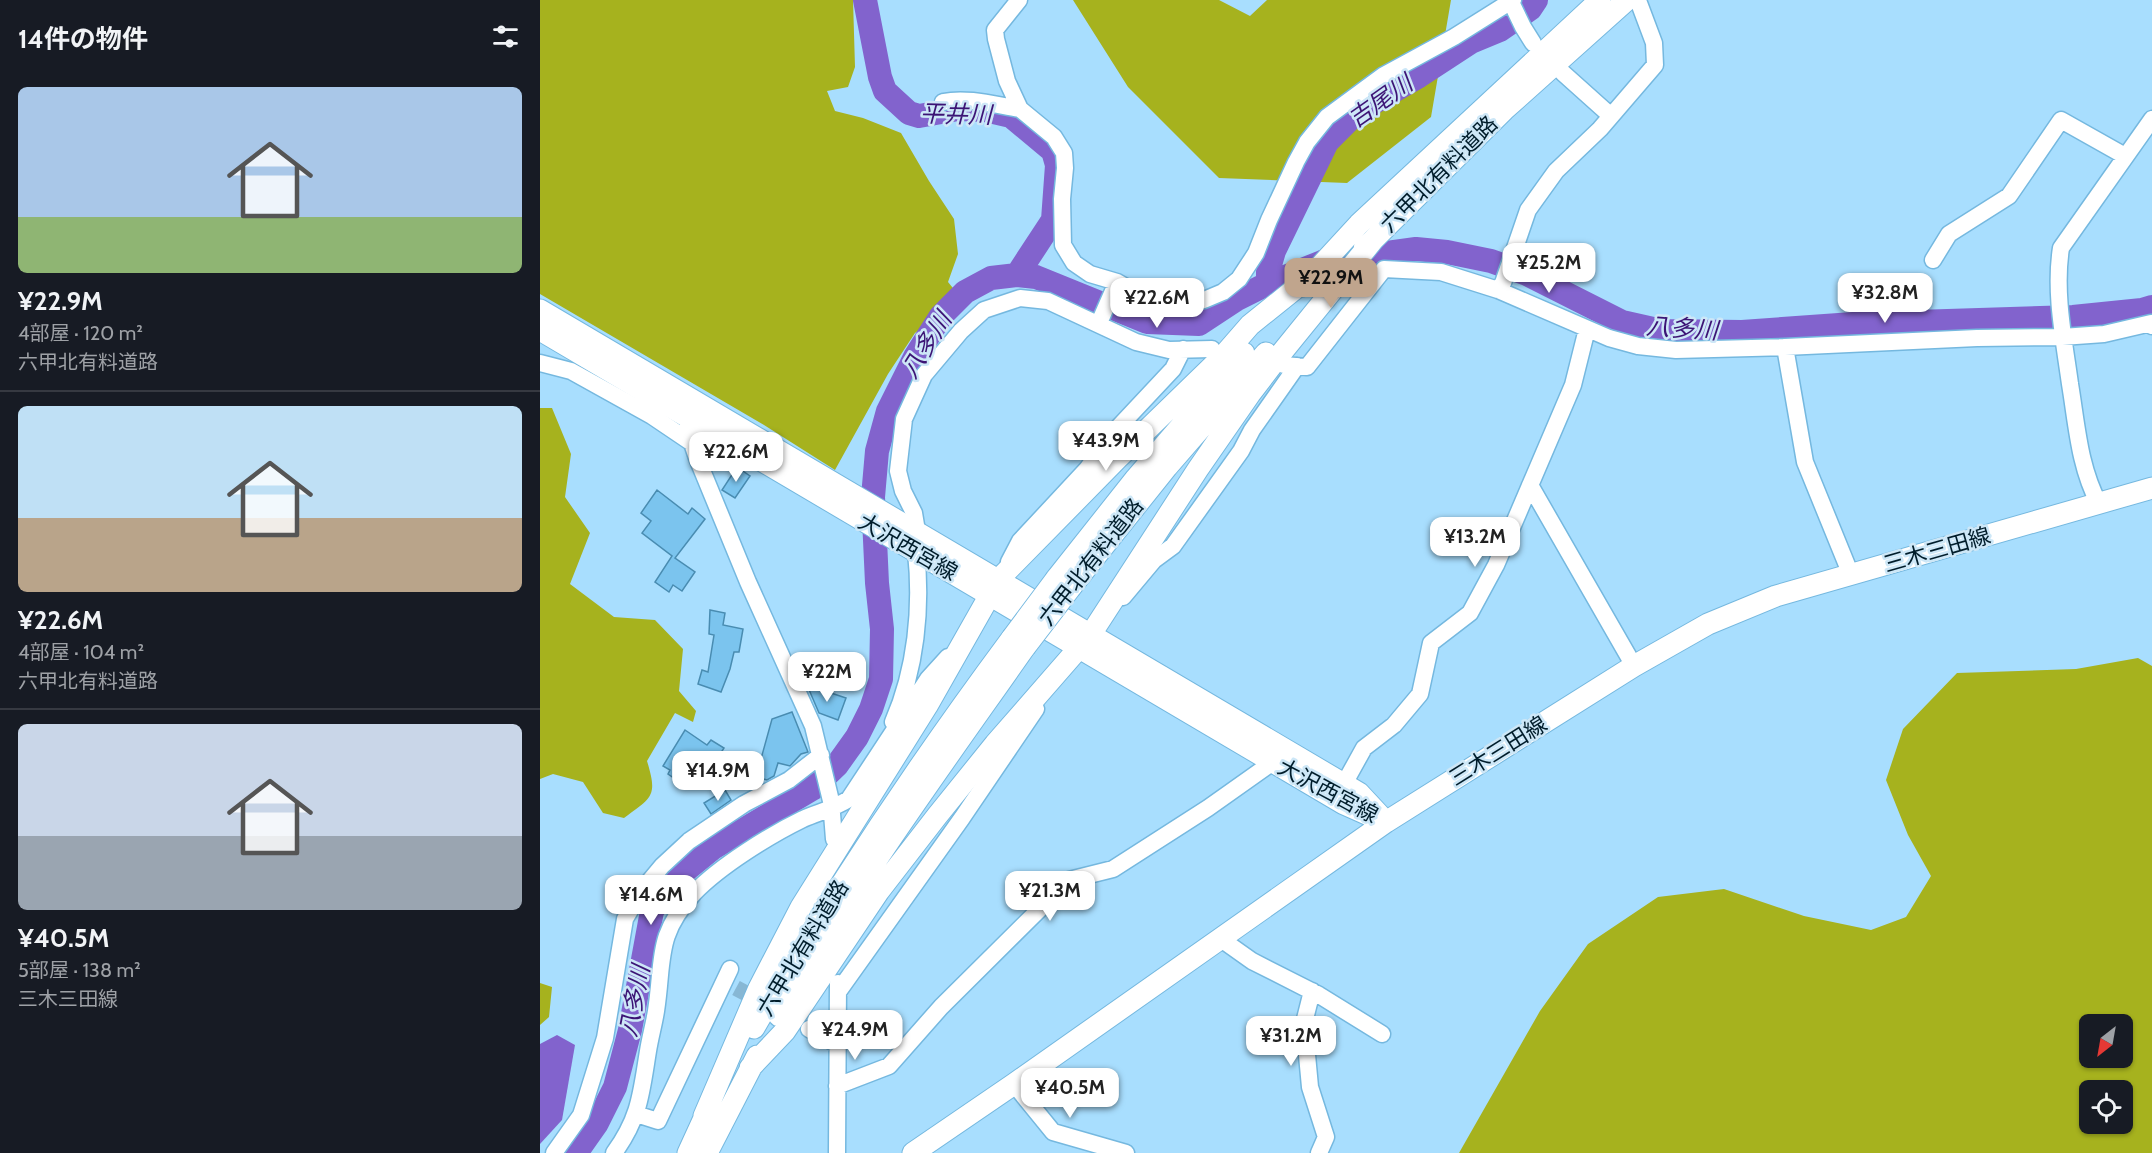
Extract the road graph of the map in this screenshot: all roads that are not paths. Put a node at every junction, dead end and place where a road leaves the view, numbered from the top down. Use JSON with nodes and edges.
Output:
{"nodes":[{"id":1,"x":1019,"y":0,"type":"edge"},
{"id":2,"x":1600,"y":0,"type":"edge"},
{"id":3,"x":1512,"y":3,"type":"edge"},
{"id":4,"x":1640,"y":4,"type":"edge"},
{"id":5,"x":1533,"y":43,"type":"dead end"},
{"id":6,"x":1563,"y":73,"type":"dead end"},
{"id":7,"x":944,"y":102,"type":"dead end"},
{"id":8,"x":1020,"y":109,"type":"junction"},
{"id":9,"x":1611,"y":116,"type":"junction"},
{"id":10,"x":2152,"y":119,"type":"edge"},
{"id":11,"x":2125,"y":156,"type":"junction"},
{"id":12,"x":1374,"y":239,"type":"junction"},
{"id":13,"x":1933,"y":260,"type":"dead end"},
{"id":14,"x":1311,"y":276,"type":"junction"},
{"id":15,"x":1116,"y":284,"type":"junction"},
{"id":16,"x":1501,"y":286,"type":"junction"},
{"id":17,"x":540,"y":309,"type":"edge"},
{"id":18,"x":1100,"y":321,"type":"junction"},
{"id":19,"x":2152,"y":326,"type":"edge"},
{"id":20,"x":1587,"y":329,"type":"junction"},
{"id":21,"x":540,"y":330,"type":"edge"},
{"id":22,"x":2062,"y":334,"type":"junction"},
{"id":23,"x":1785,"y":347,"type":"junction"},
{"id":24,"x":1183,"y":349,"type":"junction"},
{"id":25,"x":1212,"y":349,"type":"dead end"},
{"id":26,"x":540,"y":363,"type":"edge"},
{"id":27,"x":687,"y":417,"type":"junction"},
{"id":28,"x":692,"y":442,"type":"junction"},
{"id":29,"x":1530,"y":486,"type":"junction"},
{"id":30,"x":2152,"y":488,"type":"edge"},
{"id":31,"x":2098,"y":504,"type":"junction"},
{"id":32,"x":858,"y":507,"type":"junction"},
{"id":33,"x":914,"y":544,"type":"junction"},
{"id":34,"x":1851,"y":575,"type":"junction"},
{"id":35,"x":1064,"y":583,"type":"junction"},
{"id":36,"x":995,"y":587,"type":"junction"},
{"id":37,"x":1110,"y":608,"type":"junction"},
{"id":38,"x":964,"y":638,"type":"junction"},
{"id":39,"x":1085,"y":641,"type":"junction"},
{"id":40,"x":1018,"y":643,"type":"junction"},
{"id":41,"x":1634,"y":666,"type":"junction"},
{"id":42,"x":1061,"y":670,"type":"junction"},
{"id":43,"x":821,"y":755,"type":"junction"},
{"id":44,"x":874,"y":762,"type":"junction"},
{"id":45,"x":1273,"y":762,"type":"junction"},
{"id":46,"x":1344,"y":784,"type":"junction"},
{"id":47,"x":832,"y":806,"type":"junction"},
{"id":48,"x":1386,"y":822,"type":"junction"},
{"id":49,"x":834,"y":839,"type":"dead end"},
{"id":50,"x":1221,"y":939,"type":"junction"},
{"id":51,"x":838,"y":969,"type":"dead end"},
{"id":52,"x":730,"y":979,"type":"dead end"},
{"id":53,"x":1312,"y":991,"type":"junction"},
{"id":54,"x":838,"y":992,"type":"junction"},
{"id":55,"x":809,"y":1029,"type":"dead end"},
{"id":56,"x":1382,"y":1034,"type":"dead end"},
{"id":57,"x":837,"y":1045,"type":"junction"},
{"id":58,"x":750,"y":1068,"type":"junction"},
{"id":59,"x":1014,"y":1084,"type":"junction"},
{"id":60,"x":837,"y":1086,"type":"junction"},
{"id":61,"x":636,"y":1114,"type":"junction"},
{"id":62,"x":704,"y":1116,"type":"junction"},
{"id":63,"x":554,"y":1153,"type":"edge"},
{"id":64,"x":614,"y":1153,"type":"edge"},
{"id":65,"x":687,"y":1153,"type":"edge"},
{"id":66,"x":707,"y":1153,"type":"edge"},
{"id":67,"x":837,"y":1153,"type":"edge"},
{"id":68,"x":913,"y":1153,"type":"edge"},
{"id":69,"x":1126,"y":1153,"type":"edge"},
{"id":70,"x":1319,"y":1153,"type":"edge"}],
"edges":[{"from":1,"to":8,"type":"street"},
{"from":2,"to":14,"type":"main road","name":"六甲北有料道路"},
{"from":3,"to":5,"type":"street"},
{"from":3,"to":15,"type":"street"},
{"from":4,"to":9,"type":"street"},
{"from":4,"to":12,"type":"main road","name":"六甲北有料道路"},
{"from":6,"to":9,"type":"street"},
{"from":7,"to":8,"type":"street"},
{"from":8,"to":15,"type":"street"},
{"from":9,"to":16,"type":"street"},
{"from":10,"to":11,"type":"street"},
{"from":11,"to":13,"type":"street"},
{"from":11,"to":22,"type":"street"},
{"from":12,"to":35,"type":"main road","name":"六甲北有料道路"},
{"from":12,"to":37,"type":"main road"},
{"from":14,"to":35,"type":"main road","name":"六甲北有料道路"},
{"from":14,"to":36,"type":"main road"},
{"from":15,"to":18,"type":"street"},
{"from":16,"to":20,"type":"street"},
{"from":16,"to":37,"type":"street"},
{"from":17,"to":32,"type":"main road","name":"大沢西宮線"},
{"from":18,"to":24,"type":"street"},
{"from":18,"to":33,"type":"street"},
{"from":19,"to":22,"type":"street"},
{"from":20,"to":23,"type":"street"},
{"from":20,"to":29,"type":"street"},
{"from":21,"to":27,"type":"main road","name":"大沢西宮線"},
{"from":22,"to":23,"type":"street"},
{"from":22,"to":31,"type":"street"},
{"from":23,"to":34,"type":"street"},
{"from":24,"to":25,"type":"street"},
{"from":24,"to":36,"type":"street"},
{"from":26,"to":28,"type":"street"},
{"from":27,"to":28,"type":"street"},
{"from":27,"to":32,"type":"main road","name":"大沢西宮線"},
{"from":28,"to":43,"type":"street"},
{"from":29,"to":41,"type":"street"},
{"from":29,"to":46,"type":"street"},
{"from":30,"to":31,"type":"main road","name":"三木三田線"},
{"from":31,"to":34,"type":"main road","name":"三木三田線"},
{"from":32,"to":33,"type":"main road","name":"大沢西宮線"},
{"from":33,"to":36,"type":"main road","name":"大沢西宮線"},
{"from":33,"to":44,"type":"street"},
{"from":34,"to":41,"type":"main road","name":"三木三田線"},
{"from":35,"to":40,"type":"main road","name":"六甲北有料道路","bridge":true},
{"from":36,"to":38,"type":"main road"},
{"from":36,"to":39,"type":"main road","name":"大沢西宮線"},
{"from":37,"to":39,"type":"main road"},
{"from":38,"to":44,"type":"street"},
{"from":38,"to":62,"type":"main road"},
{"from":39,"to":42,"type":"main road"},
{"from":39,"to":45,"type":"main road","name":"大沢西宮線"},
{"from":39,"to":46,"type":"main road","name":"大沢西宮線"},
{"from":40,"to":58,"type":"main road","name":"六甲北有料道路"},
{"from":40,"to":62,"type":"main road","name":"六甲北有料道路"},
{"from":41,"to":48,"type":"main road","name":"三木三田線"},
{"from":42,"to":54,"type":"street"},
{"from":42,"to":58,"type":"main road"},
{"from":43,"to":47,"type":"street"},
{"from":43,"to":63,"type":"street"},
{"from":44,"to":47,"type":"street"},
{"from":45,"to":48,"type":"main road","name":"大沢西宮線"},
{"from":45,"to":60,"type":"street"},
{"from":46,"to":48,"type":"main road","name":"大沢西宮線"},
{"from":47,"to":49,"type":"street"},
{"from":47,"to":61,"type":"street"},
{"from":48,"to":50,"type":"main road","name":"三木三田線"},
{"from":50,"to":53,"type":"street"},
{"from":50,"to":59,"type":"main road","name":"三木三田線"},
{"from":51,"to":54,"type":"street"},
{"from":52,"to":61,"type":"street"},
{"from":53,"to":56,"type":"street"},
{"from":53,"to":70,"type":"street"},
{"from":54,"to":57,"type":"street"},
{"from":55,"to":57,"type":"street"},
{"from":57,"to":60,"type":"street"},
{"from":58,"to":66,"type":"main road","name":"六甲北有料道路"},
{"from":59,"to":68,"type":"main road","name":"三木三田線"},
{"from":59,"to":69,"type":"street"},
{"from":60,"to":67,"type":"street"},
{"from":61,"to":64,"type":"street"},
{"from":62,"to":65,"type":"main road","name":"六甲北有料道路"}]}
